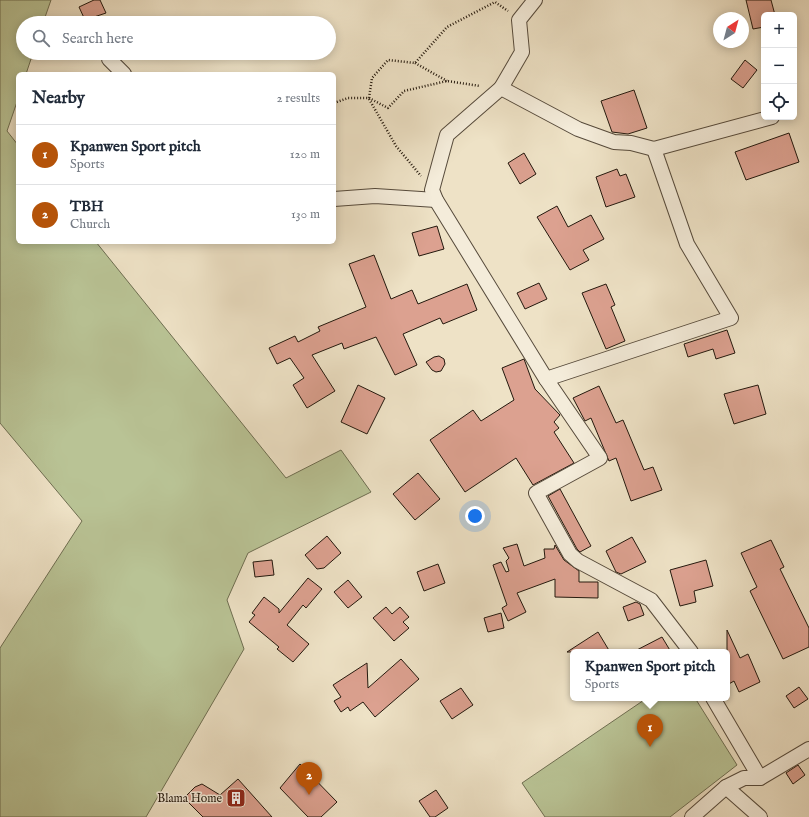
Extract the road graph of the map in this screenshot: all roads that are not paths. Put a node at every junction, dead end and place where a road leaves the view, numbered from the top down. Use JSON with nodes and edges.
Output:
{"nodes":[{"id":1,"x":535,"y":0,"type":"edge"},
{"id":2,"x":110,"y":60,"type":"edge"},
{"id":3,"x":122,"y":72,"type":"edge"},
{"id":4,"x":501,"y":88,"type":"junction"},
{"id":5,"x":761,"y":120,"type":"edge"},
{"id":6,"x":654,"y":149,"type":"junction"},
{"id":7,"x":434,"y":195,"type":"junction"},
{"id":8,"x":336,"y":199,"type":"edge"},
{"id":9,"x":546,"y":379,"type":"junction"},
{"id":10,"x":689,"y":649,"type":"edge"},
{"id":11,"x":714,"y":701,"type":"edge"},
{"id":12,"x":809,"y":749,"type":"edge"},
{"id":13,"x":760,"y":778,"type":"junction"},
{"id":14,"x":726,"y":787,"type":"junction"},
{"id":15,"x":692,"y":817,"type":"edge"},
{"id":16,"x":760,"y":817,"type":"edge"}],
"edges":[{"from":1,"to":4,"type":"street"},
{"from":2,"to":3,"type":"street"},
{"from":4,"to":6,"type":"street"},
{"from":4,"to":7,"type":"street"},
{"from":5,"to":6,"type":"street"},
{"from":6,"to":9,"type":"street"},
{"from":7,"to":8,"type":"street"},
{"from":7,"to":9,"type":"street"},
{"from":9,"to":10,"type":"street"},
{"from":11,"to":13,"type":"street"},
{"from":12,"to":13,"type":"street"},
{"from":13,"to":14,"type":"street"},
{"from":14,"to":15,"type":"street"},
{"from":14,"to":16,"type":"street"}]}
